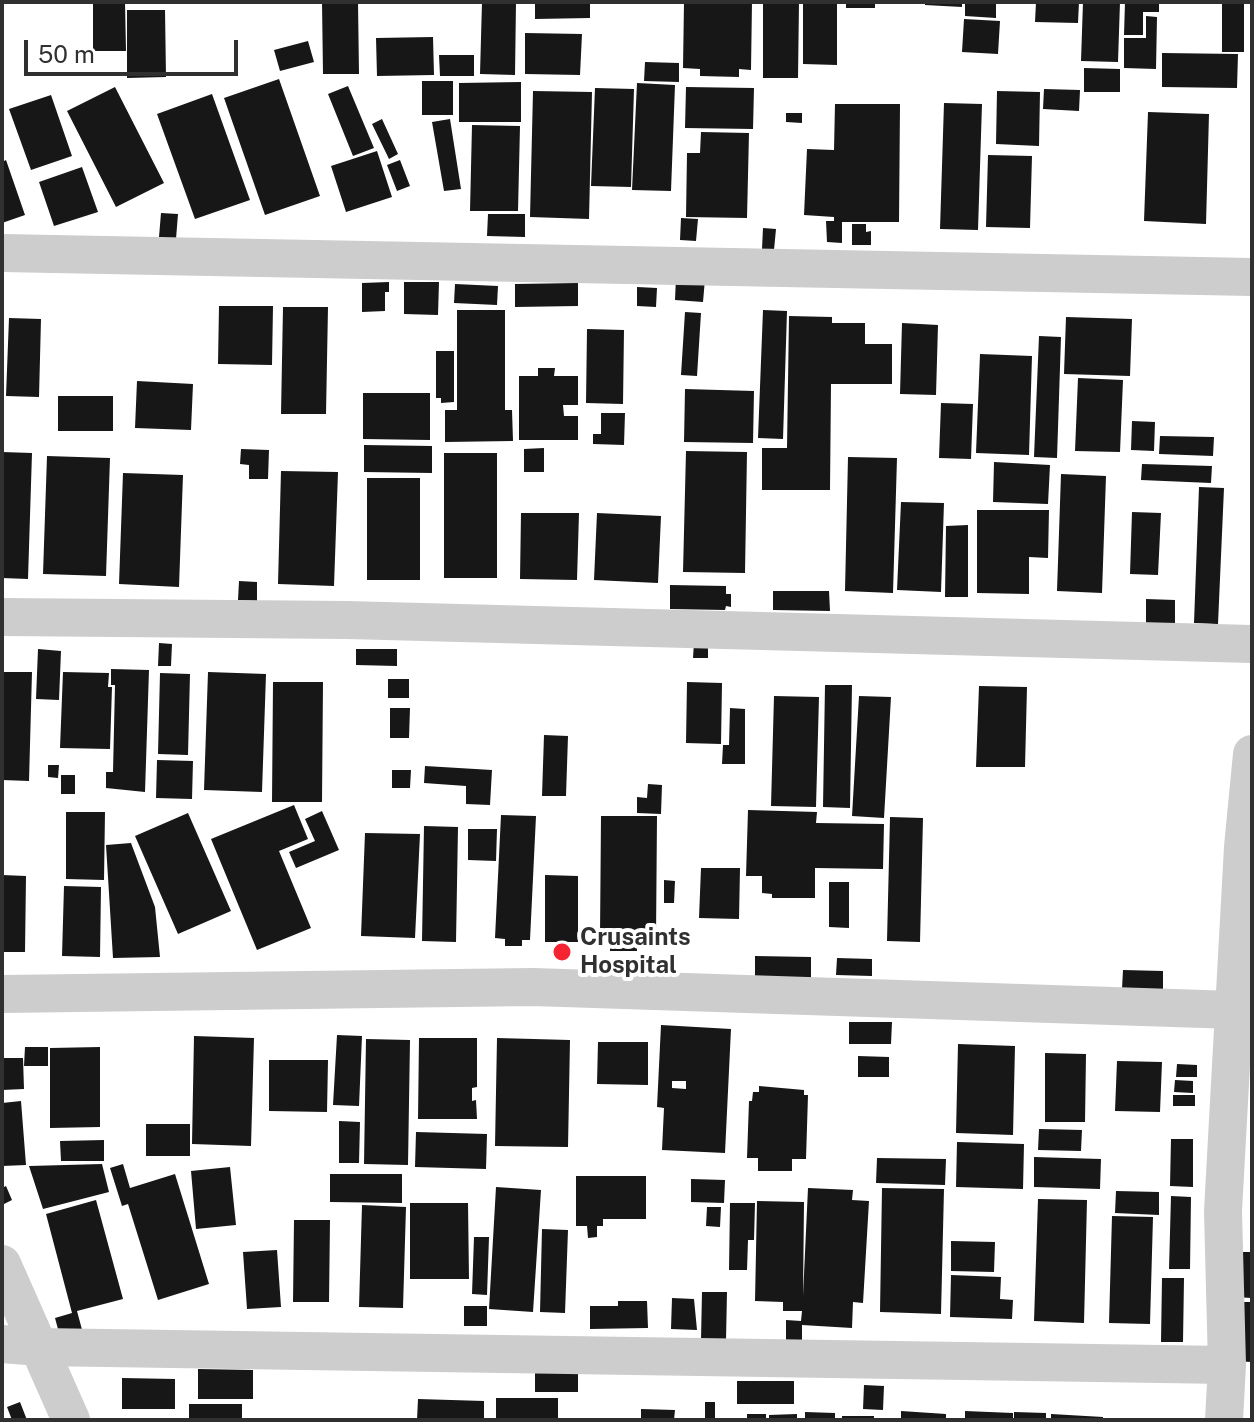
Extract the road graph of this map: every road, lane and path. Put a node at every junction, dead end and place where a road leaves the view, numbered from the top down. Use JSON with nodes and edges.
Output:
{"nodes":[{"id":1,"x":2,"y":253,"type":"edge"},
{"id":2,"x":1252,"y":277,"type":"edge"},
{"id":3,"x":2,"y":617,"type":"edge"},
{"id":4,"x":1252,"y":644,"type":"edge"},
{"id":5,"x":1252,"y":754,"type":"edge"},
{"id":6,"x":1248,"y":847,"type":"edge"},
{"id":7,"x":2,"y":994,"type":"edge"},
{"id":8,"x":1234,"y":1010,"type":"junction"},
{"id":9,"x":1238,"y":1210,"type":"edge"},
{"id":10,"x":2,"y":1264,"type":"edge"},
{"id":11,"x":2,"y":1344,"type":"edge"},
{"id":12,"x":40,"y":1347,"type":"junction"},
{"id":13,"x":1227,"y":1365,"type":"junction"},
{"id":14,"x":71,"y":1420,"type":"edge"},
{"id":15,"x":1224,"y":1420,"type":"edge"}],
"edges":[{"from":1,"to":2,"type":"street"},
{"from":3,"to":4,"type":"street"},
{"from":5,"to":6,"type":"street"},
{"from":6,"to":8,"type":"street"},
{"from":7,"to":8,"type":"street"},
{"from":8,"to":9,"type":"street"},
{"from":9,"to":13,"type":"street"},
{"from":10,"to":12,"type":"street"},
{"from":11,"to":12,"type":"street"},
{"from":12,"to":13,"type":"street"},
{"from":12,"to":14,"type":"street"},
{"from":13,"to":15,"type":"street"}]}
